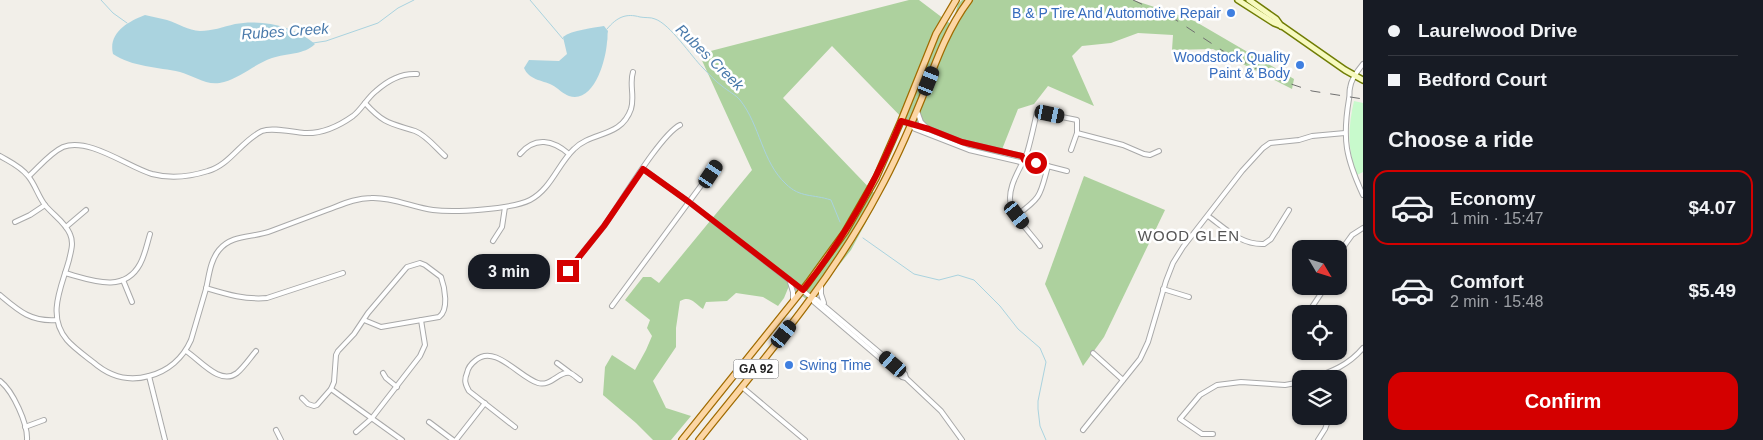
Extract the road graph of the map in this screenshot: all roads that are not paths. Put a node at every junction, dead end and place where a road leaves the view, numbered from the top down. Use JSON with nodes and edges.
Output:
{"nodes":[{"id":1,"x":956,"y":0,"type":"edge"},
{"id":2,"x":969,"y":0,"type":"edge"},
{"id":3,"x":1238,"y":0,"type":"edge"},
{"id":4,"x":1249,"y":0,"type":"edge"},
{"id":5,"x":1282,"y":26,"type":"junction"},
{"id":6,"x":1363,"y":64,"type":"edge"},
{"id":7,"x":632,"y":72,"type":"dead end"},
{"id":8,"x":417,"y":74,"type":"dead end"},
{"id":9,"x":1355,"y":76,"type":"junction"},
{"id":10,"x":1363,"y":80,"type":"edge"},
{"id":11,"x":365,"y":103,"type":"junction"},
{"id":12,"x":917,"y":110,"type":"junction"},
{"id":13,"x":901,"y":121,"type":"junction"},
{"id":14,"x":680,"y":125,"type":"dead end"},
{"id":15,"x":911,"y":125,"type":"junction"},
{"id":16,"x":929,"y":129,"type":"junction"},
{"id":17,"x":1077,"y":133,"type":"junction"},
{"id":18,"x":1345,"y":133,"type":"junction"},
{"id":19,"x":1071,"y":150,"type":"dead end"},
{"id":20,"x":1159,"y":151,"type":"dead end"},
{"id":21,"x":520,"y":154,"type":"dead end"},
{"id":22,"x":569,"y":154,"type":"junction"},
{"id":23,"x":0,"y":156,"type":"edge"},
{"id":24,"x":445,"y":156,"type":"dead end"},
{"id":25,"x":1024,"y":160,"type":"junction"},
{"id":26,"x":717,"y":164,"type":"dead end"},
{"id":27,"x":1048,"y":166,"type":"junction"},
{"id":28,"x":643,"y":169,"type":"junction"},
{"id":29,"x":1067,"y":171,"type":"dead end"},
{"id":30,"x":29,"y":176,"type":"junction"},
{"id":31,"x":1363,"y":195,"type":"edge"},
{"id":32,"x":689,"y":202,"type":"junction"},
{"id":33,"x":45,"y":205,"type":"junction"},
{"id":34,"x":504,"y":207,"type":"junction"},
{"id":35,"x":86,"y":210,"type":"dead end"},
{"id":36,"x":1289,"y":210,"type":"dead end"},
{"id":37,"x":1017,"y":215,"type":"junction"},
{"id":38,"x":1208,"y":216,"type":"junction"},
{"id":39,"x":15,"y":222,"type":"dead end"},
{"id":40,"x":66,"y":227,"type":"junction"},
{"id":41,"x":1363,"y":228,"type":"edge"},
{"id":42,"x":150,"y":234,"type":"dead end"},
{"id":43,"x":492,"y":240,"type":"dead end"},
{"id":44,"x":1348,"y":241,"type":"edge"},
{"id":45,"x":1040,"y":246,"type":"dead end"},
{"id":46,"x":66,"y":273,"type":"junction"},
{"id":47,"x":343,"y":273,"type":"dead end"},
{"id":48,"x":566,"y":278,"type":"dead end"},
{"id":49,"x":789,"y":279,"type":"junction"},
{"id":50,"x":123,"y":280,"type":"junction"},
{"id":51,"x":821,"y":286,"type":"junction"},
{"id":52,"x":206,"y":288,"type":"junction"},
{"id":53,"x":1163,"y":289,"type":"junction"},
{"id":54,"x":803,"y":290,"type":"junction"},
{"id":55,"x":0,"y":295,"type":"edge"},
{"id":56,"x":1189,"y":297,"type":"dead end"},
{"id":57,"x":812,"y":298,"type":"junction"},
{"id":58,"x":132,"y":302,"type":"dead end"},
{"id":59,"x":792,"y":303,"type":"junction"},
{"id":60,"x":612,"y":306,"type":"dead end"},
{"id":61,"x":826,"y":307,"type":"junction"},
{"id":62,"x":57,"y":320,"type":"junction"},
{"id":63,"x":364,"y":320,"type":"junction"},
{"id":64,"x":421,"y":320,"type":"junction"},
{"id":65,"x":1363,"y":348,"type":"edge"},
{"id":66,"x":186,"y":351,"type":"junction"},
{"id":67,"x":256,"y":351,"type":"dead end"},
{"id":68,"x":1093,"y":353,"type":"dead end"},
{"id":69,"x":557,"y":363,"type":"dead end"},
{"id":70,"x":1336,"y":370,"type":"edge"},
{"id":71,"x":383,"y":373,"type":"dead end"},
{"id":72,"x":570,"y":373,"type":"junction"},
{"id":73,"x":149,"y":376,"type":"junction"},
{"id":74,"x":906,"y":378,"type":"junction"},
{"id":75,"x":580,"y":380,"type":"dead end"},
{"id":76,"x":1123,"y":380,"type":"junction"},
{"id":77,"x":0,"y":381,"type":"edge"},
{"id":78,"x":1292,"y":384,"type":"edge"},
{"id":79,"x":397,"y":387,"type":"junction"},
{"id":80,"x":742,"y":387,"type":"junction"},
{"id":81,"x":331,"y":389,"type":"junction"},
{"id":82,"x":302,"y":398,"type":"dead end"},
{"id":83,"x":485,"y":403,"type":"junction"},
{"id":84,"x":372,"y":418,"type":"junction"},
{"id":85,"x":44,"y":420,"type":"dead end"},
{"id":86,"x":429,"y":422,"type":"dead end"},
{"id":87,"x":1326,"y":425,"type":"edge"},
{"id":88,"x":25,"y":427,"type":"junction"},
{"id":89,"x":515,"y":427,"type":"dead end"},
{"id":90,"x":276,"y":430,"type":"dead end"},
{"id":91,"x":1083,"y":430,"type":"dead end"},
{"id":92,"x":356,"y":432,"type":"dead end"},
{"id":93,"x":1213,"y":434,"type":"dead end"},
{"id":94,"x":27,"y":440,"type":"edge"},
{"id":95,"x":165,"y":440,"type":"edge"},
{"id":96,"x":281,"y":440,"type":"edge"},
{"id":97,"x":402,"y":440,"type":"edge"},
{"id":98,"x":454,"y":440,"type":"edge"},
{"id":99,"x":682,"y":440,"type":"edge"},
{"id":100,"x":699,"y":440,"type":"edge"},
{"id":101,"x":805,"y":440,"type":"edge"},
{"id":102,"x":962,"y":440,"type":"edge"},
{"id":103,"x":1318,"y":440,"type":"edge"}],
"edges":[{"from":1,"to":13,"type":"main road","number":"GA 92"},
{"from":2,"to":12,"type":"main road","number":"GA 92"},
{"from":3,"to":5,"type":"main road"},
{"from":4,"to":5,"type":"main road"},
{"from":5,"to":9,"type":"main road"},
{"from":6,"to":9,"type":"street"},
{"from":7,"to":22,"type":"street"},
{"from":8,"to":11,"type":"street"},
{"from":9,"to":10,"type":"main road"},
{"from":9,"to":18,"type":"street"},
{"from":11,"to":24,"type":"street"},
{"from":11,"to":30,"type":"street"},
{"from":12,"to":15,"type":"main road","number":"GA 92"},
{"from":12,"to":16,"type":"street"},
{"from":13,"to":15,"type":"street"},
{"from":13,"to":54,"type":"main road","number":"GA 92"},
{"from":14,"to":28,"type":"street"},
{"from":15,"to":16,"type":"street"},
{"from":15,"to":25,"type":"street"},
{"from":15,"to":51,"type":"main road","number":"GA 92"},
{"from":16,"to":25,"type":"street"},
{"from":17,"to":19,"type":"street"},
{"from":17,"to":20,"type":"street"},
{"from":17,"to":25,"type":"street"},
{"from":18,"to":31,"type":"street"},
{"from":18,"to":38,"type":"street"},
{"from":21,"to":22,"type":"street"},
{"from":22,"to":34,"type":"street"},
{"from":23,"to":30,"type":"street"},
{"from":25,"to":27,"type":"street"},
{"from":25,"to":37,"type":"street"},
{"from":26,"to":32,"type":"street"},
{"from":27,"to":29,"type":"street"},
{"from":27,"to":37,"type":"street"},
{"from":28,"to":32,"type":"street"},
{"from":28,"to":48,"type":"street"},
{"from":30,"to":33,"type":"street"},
{"from":32,"to":49,"type":"street"},
{"from":32,"to":60,"type":"street"},
{"from":33,"to":39,"type":"street"},
{"from":33,"to":40,"type":"street"},
{"from":34,"to":43,"type":"street"},
{"from":34,"to":52,"type":"street"},
{"from":35,"to":40,"type":"street"},
{"from":36,"to":38,"type":"street"},
{"from":37,"to":45,"type":"street"},
{"from":38,"to":53,"type":"street"},
{"from":40,"to":46,"type":"street"},
{"from":41,"to":44,"type":"street"},
{"from":42,"to":50,"type":"street"},
{"from":46,"to":50,"type":"street"},
{"from":46,"to":62,"type":"street"},
{"from":47,"to":52,"type":"street"},
{"from":49,"to":54,"type":"street"},
{"from":49,"to":59,"type":"street"},
{"from":50,"to":58,"type":"street"},
{"from":51,"to":57,"type":"main road","number":"GA 92"},
{"from":51,"to":61,"type":"street"},
{"from":52,"to":66,"type":"street"},
{"from":53,"to":56,"type":"street"},
{"from":53,"to":76,"type":"street"},
{"from":54,"to":57,"type":"street"},
{"from":54,"to":59,"type":"main road","number":"GA 92"},
{"from":55,"to":62,"type":"street"},
{"from":57,"to":61,"type":"street"},
{"from":57,"to":74,"type":"street"},
{"from":57,"to":80,"type":"main road","number":"GA 92"},
{"from":59,"to":99,"type":"main road","number":"GA 92"},
{"from":61,"to":74,"type":"street"},
{"from":62,"to":73,"type":"street"},
{"from":63,"to":64,"type":"street"},
{"from":63,"to":64,"type":"street"},
{"from":63,"to":81,"type":"street"},
{"from":64,"to":79,"type":"street"},
{"from":65,"to":70,"type":"street"},
{"from":66,"to":67,"type":"street"},
{"from":66,"to":73,"type":"street"},
{"from":68,"to":76,"type":"street"},
{"from":69,"to":72,"type":"street"},
{"from":71,"to":79,"type":"street"},
{"from":72,"to":75,"type":"street"},
{"from":72,"to":83,"type":"street"},
{"from":73,"to":95,"type":"street"},
{"from":74,"to":102,"type":"street"},
{"from":76,"to":91,"type":"street"},
{"from":77,"to":88,"type":"street"},
{"from":78,"to":93,"type":"street"},
{"from":79,"to":84,"type":"street"},
{"from":80,"to":100,"type":"main road","number":"GA 92"},
{"from":80,"to":101,"type":"street"},
{"from":81,"to":82,"type":"street"},
{"from":81,"to":84,"type":"street"},
{"from":83,"to":89,"type":"street"},
{"from":83,"to":98,"type":"street"},
{"from":84,"to":92,"type":"street"},
{"from":84,"to":97,"type":"street"},
{"from":85,"to":88,"type":"street"},
{"from":86,"to":98,"type":"street"},
{"from":87,"to":103,"type":"street"},
{"from":88,"to":94,"type":"street"},
{"from":90,"to":96,"type":"street"}]}
